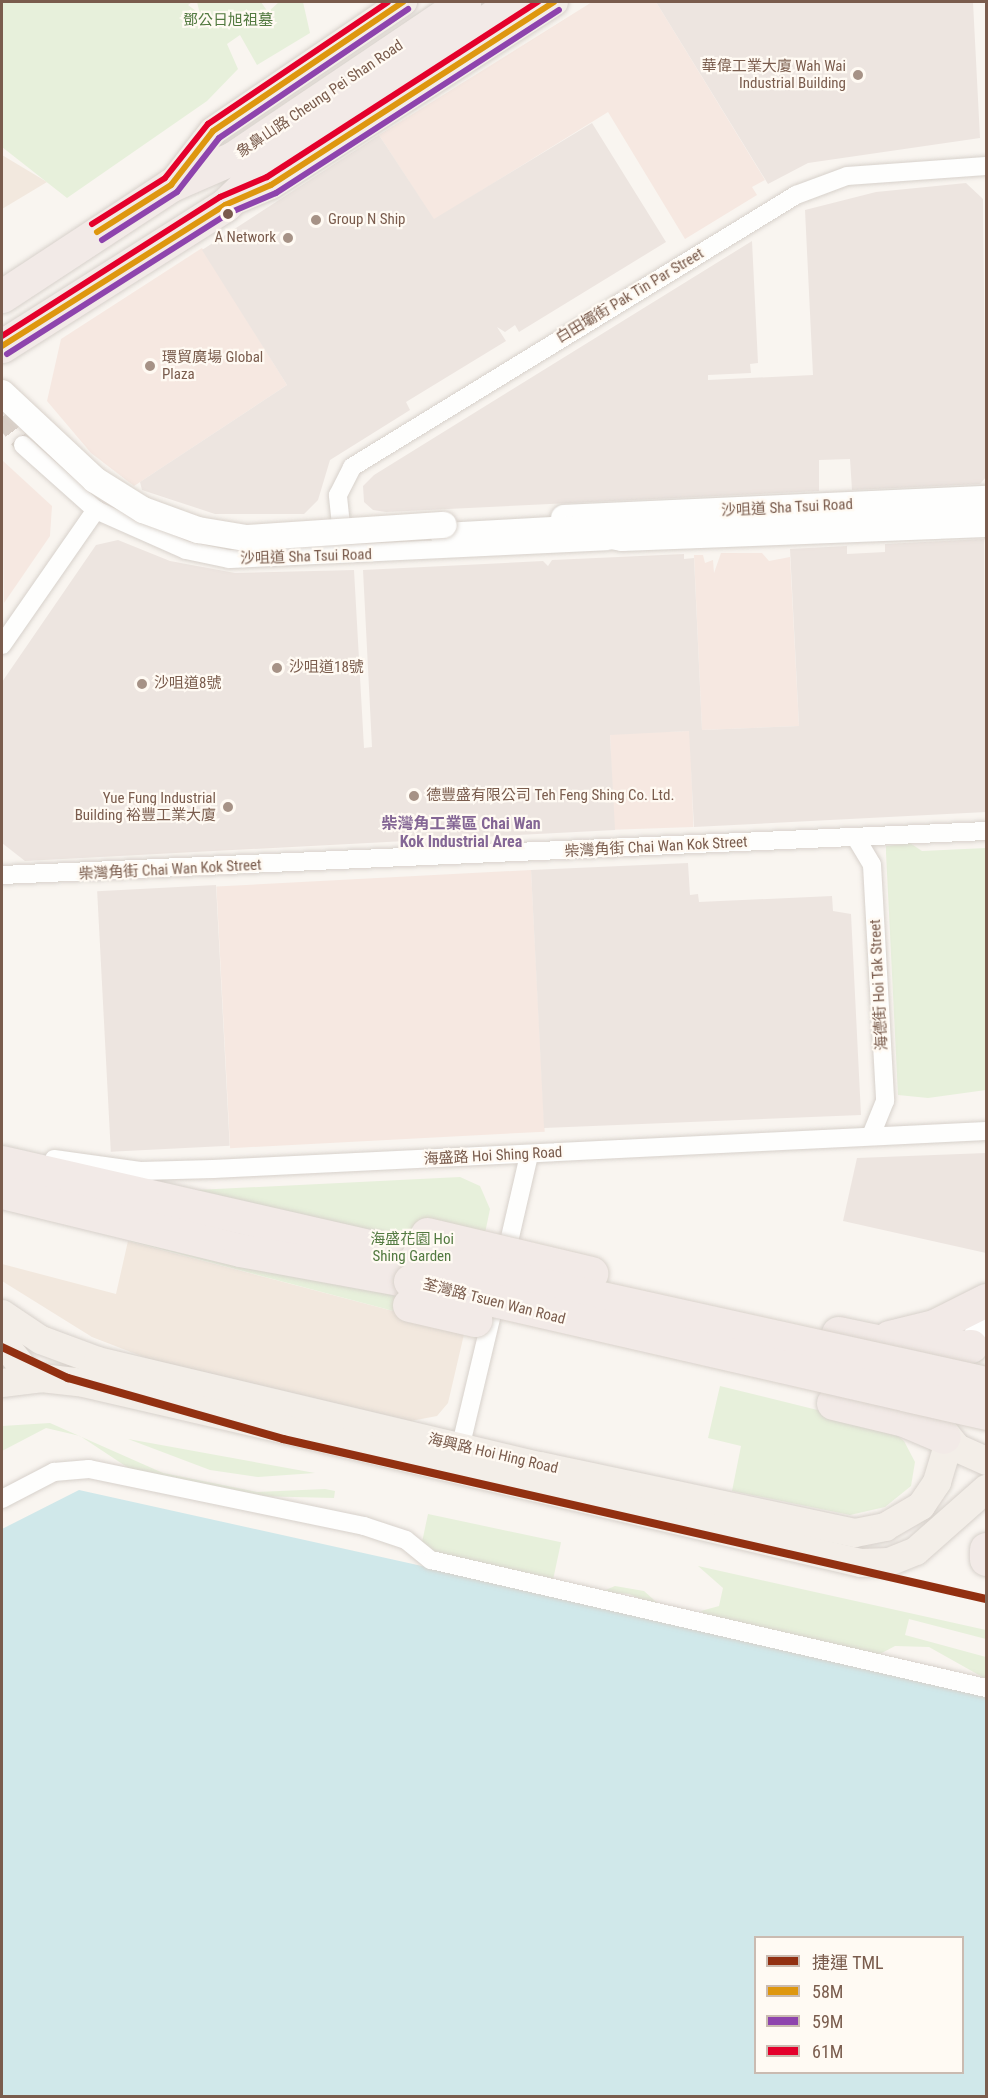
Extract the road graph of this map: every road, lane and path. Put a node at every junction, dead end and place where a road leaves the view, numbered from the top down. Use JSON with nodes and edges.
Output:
{"nodes":[{"id":1,"x":404,"y":2,"type":"edge"},
{"id":2,"x":515,"y":2,"type":"edge"},
{"id":3,"x":554,"y":2,"type":"edge"},
{"id":4,"x":459,"y":15,"type":"edge"},
{"id":5,"x":987,"y":166,"type":"edge"},
{"id":6,"x":171,"y":184,"type":"junction"},
{"id":7,"x":225,"y":205,"type":"junction"},
{"id":8,"x":2,"y":296,"type":"edge"},
{"id":9,"x":3,"y":348,"type":"edge"},
{"id":10,"x":2,"y":393,"type":"edge"},
{"id":11,"x":2,"y":412,"type":"edge"},
{"id":12,"x":23,"y":445,"type":"tunnel mouth"},
{"id":13,"x":987,"y":500,"type":"edge"},
{"id":14,"x":96,"y":510,"type":"junction"},
{"id":15,"x":569,"y":524,"type":"junction"},
{"id":16,"x":987,"y":524,"type":"edge"},
{"id":17,"x":341,"y":525,"type":"dead end"},
{"id":18,"x":444,"y":530,"type":"junction"},
{"id":19,"x":622,"y":538,"type":"junction"},
{"id":20,"x":2,"y":645,"type":"edge"},
{"id":21,"x":987,"y":831,"type":"edge"},
{"id":22,"x":856,"y":838,"type":"junction"},
{"id":23,"x":2,"y":876,"type":"edge"},
{"id":24,"x":987,"y":1131,"type":"edge"},
{"id":25,"x":872,"y":1134,"type":"junction"},
{"id":26,"x":2,"y":1148,"type":"edge"},
{"id":27,"x":529,"y":1155,"type":"junction"},
{"id":28,"x":2,"y":1162,"type":"edge"},
{"id":29,"x":2,"y":1192,"type":"edge"},
{"id":30,"x":302,"y":1230,"type":"junction"},
{"id":31,"x":240,"y":1250,"type":"junction"},
{"id":32,"x":987,"y":1301,"type":"edge"},
{"id":33,"x":2,"y":1314,"type":"edge"},
{"id":34,"x":41,"y":1340,"type":"junction"},
{"id":35,"x":873,"y":1340,"type":"junction"},
{"id":36,"x":977,"y":1344,"type":"edge"},
{"id":37,"x":4,"y":1345,"type":"edge"},
{"id":38,"x":36,"y":1378,"type":"junction"},
{"id":39,"x":2,"y":1383,"type":"edge"},
{"id":40,"x":987,"y":1383,"type":"edge"},
{"id":41,"x":987,"y":1413,"type":"edge"},
{"id":42,"x":946,"y":1439,"type":"junction"},
{"id":43,"x":458,"y":1459,"type":"junction"},
{"id":44,"x":987,"y":1461,"type":"edge"},
{"id":45,"x":987,"y":1489,"type":"edge"},
{"id":46,"x":2,"y":1499,"type":"edge"},
{"id":47,"x":987,"y":1549,"type":"edge"},
{"id":48,"x":987,"y":1559,"type":"edge"},
{"id":49,"x":987,"y":1688,"type":"edge"}],
"edges":[{"from":1,"to":6,"type":"main road"},
{"from":2,"to":4,"type":"highway","name":"象鼻山路 Cheung Pei Shan Road"},
{"from":3,"to":7,"type":"main road"},
{"from":4,"to":6,"type":"highway","name":"象鼻山路 Cheung Pei Shan Road"},
{"from":4,"to":7,"type":"highway","name":"象鼻山路 Cheung Pei Shan Road"},
{"from":5,"to":17,"type":"street","name":"白田壩街 Pak Tin Par Street"},
{"from":6,"to":8,"type":"highway","name":"象鼻山路 Cheung Pei Shan Road"},
{"from":7,"to":9,"type":"highway","name":"象鼻山路 Cheung Pei Shan Road"},
{"from":10,"to":18,"type":"street","bridge":true},
{"from":11,"to":18,"type":"street"},
{"from":12,"to":14,"type":"street","name":"沙咀道 Sha Tsui Road"},
{"from":13,"to":15,"type":"street","name":"沙咀道 Sha Tsui Road"},
{"from":14,"to":19,"type":"street","name":"沙咀道 Sha Tsui Road"},
{"from":14,"to":20,"type":"street"},
{"from":15,"to":18,"type":"street","name":"沙咀道 Sha Tsui Road"},
{"from":15,"to":19,"type":"street","name":"沙咀道 Sha Tsui Road"},
{"from":16,"to":19,"type":"street","name":"沙咀道 Sha Tsui Road"},
{"from":21,"to":22,"type":"street","name":"柴灣角街 Chai Wan Kok Street"},
{"from":22,"to":23,"type":"street","name":"柴灣角街 Chai Wan Kok Street"},
{"from":22,"to":25,"type":"street","name":"海德街 Hoi Tak Street"},
{"from":24,"to":25,"type":"street","name":"海盛路 Hoi Shing Road"},
{"from":25,"to":27,"type":"street","name":"海盛路 Hoi Shing Road"},
{"from":26,"to":27,"type":"street","name":"海盛路 Hoi Shing Road"},
{"from":27,"to":43,"type":"street"},
{"from":28,"to":30,"type":"highway","name":"荃灣路 Tsuen Wan Road"},
{"from":29,"to":31,"type":"highway","name":"荃灣路 Tsuen Wan Road"},
{"from":30,"to":35,"type":"highway","bridge":true},
{"from":30,"to":40,"type":"highway","name":"荃灣路 Tsuen Wan Road","bridge":true},
{"from":31,"to":41,"type":"highway","name":"荃灣路 Tsuen Wan Road","bridge":true},
{"from":31,"to":42,"type":"highway","bridge":true},
{"from":32,"to":35,"type":"highway"},
{"from":32,"to":36,"type":"street"},
{"from":33,"to":34,"type":"main road","name":"海興路 Hoi Hing Road"},
{"from":34,"to":37,"type":"main road"},
{"from":34,"to":38,"type":"main road"},
{"from":34,"to":43,"type":"main road","name":"海興路 Hoi Hing Road"},
{"from":35,"to":36,"type":"highway"},
{"from":36,"to":42,"type":"main road"},
{"from":37,"to":38,"type":"main road"},
{"from":38,"to":39,"type":"main road","name":"海興路 Hoi Hing Road"},
{"from":38,"to":43,"type":"main road","name":"海興路 Hoi Hing Road"},
{"from":42,"to":43,"type":"main road","name":"海興路 Hoi Hing Road"},
{"from":42,"to":44,"type":"main road"},
{"from":43,"to":45,"type":"main road","name":"海興路 Hoi Hing Road"},
{"from":46,"to":49,"type":"street"},
{"from":47,"to":48,"type":"highway"}]}
